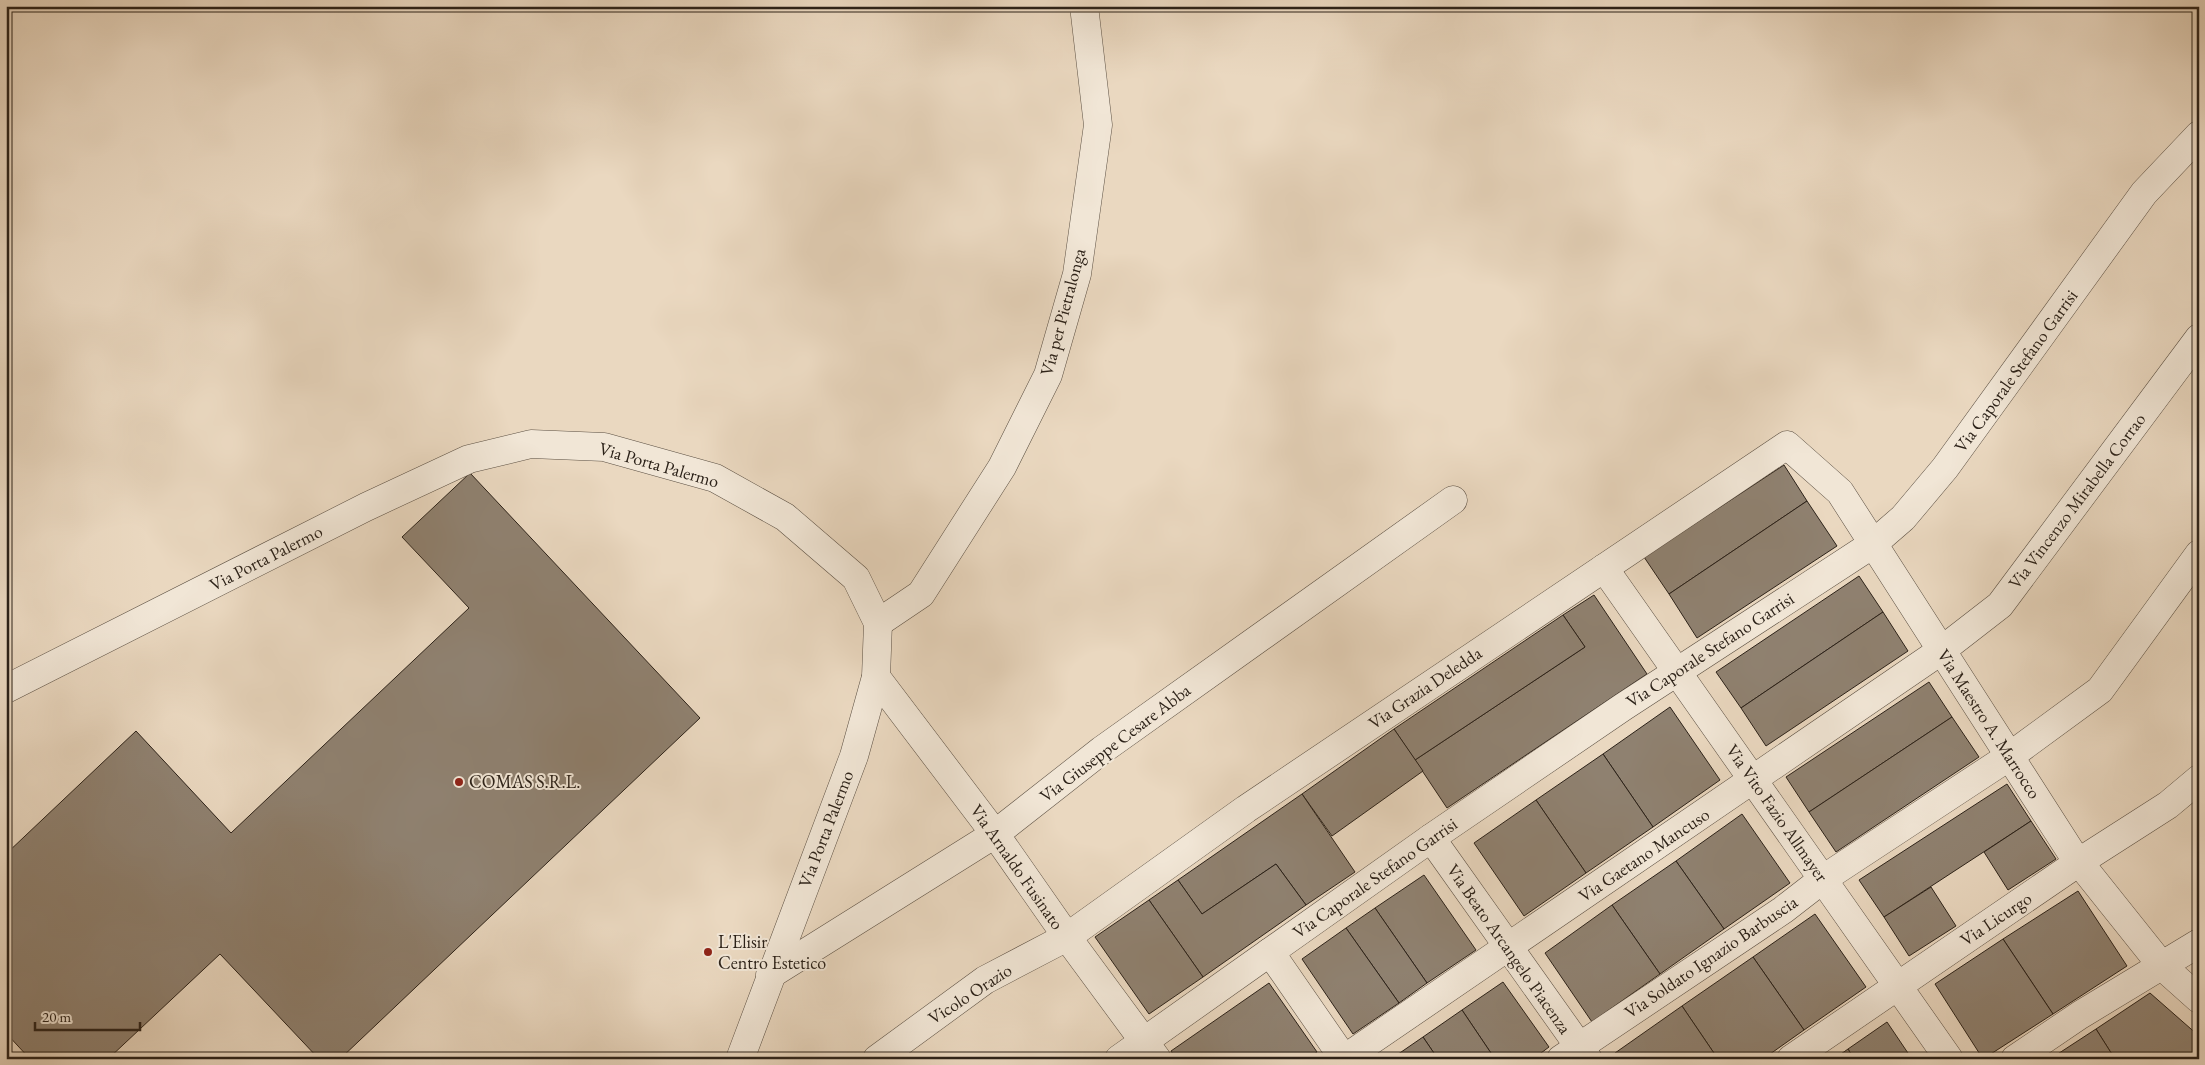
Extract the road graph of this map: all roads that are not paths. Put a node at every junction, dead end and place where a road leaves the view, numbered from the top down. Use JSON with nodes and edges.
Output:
{"nodes":[{"id":1,"x":1084,"y":6,"type":"edge"},
{"id":2,"x":2199,"y":136,"type":"edge"},
{"id":3,"x":2199,"y":338,"type":"edge"},
{"id":4,"x":1787,"y":445,"type":"joint"},
{"id":5,"x":1453,"y":500,"type":"dead end"},
{"id":6,"x":1873,"y":544,"type":"junction"},
{"id":7,"x":2199,"y":554,"type":"edge"},
{"id":8,"x":1604,"y":568,"type":"junction"},
{"id":9,"x":878,"y":623,"type":"junction"},
{"id":10,"x":1942,"y":650,"type":"junction"},
{"id":11,"x":1677,"y":671,"type":"junction"},
{"id":12,"x":876,"y":677,"type":"junction"},
{"id":13,"x":6,"y":689,"type":"edge"},
{"id":14,"x":2010,"y":756,"type":"junction"},
{"id":15,"x":2199,"y":779,"type":"edge"},
{"id":16,"x":1753,"y":780,"type":"junction"},
{"id":17,"x":995,"y":834,"type":"junction"},
{"id":18,"x":1431,"y":838,"type":"junction"},
{"id":19,"x":2079,"y":862,"type":"junction"},
{"id":20,"x":1823,"y":879,"type":"junction"},
{"id":21,"x":1067,"y":937,"type":"junction"},
{"id":22,"x":2199,"y":943,"type":"edge"},
{"id":23,"x":1509,"y":948,"type":"junction"},
{"id":24,"x":1270,"y":952,"type":"junction"},
{"id":25,"x":2162,"y":966,"type":"junction"},
{"id":26,"x":770,"y":975,"type":"junction"},
{"id":27,"x":1898,"y":986,"type":"junction"},
{"id":28,"x":2199,"y":999,"type":"edge"},
{"id":29,"x":1151,"y":1050,"type":"edge"},
{"id":30,"x":1576,"y":1054,"type":"edge"},
{"id":31,"x":740,"y":1059,"type":"edge"},
{"id":32,"x":877,"y":1059,"type":"edge"},
{"id":33,"x":1119,"y":1059,"type":"edge"},
{"id":34,"x":1344,"y":1059,"type":"edge"},
{"id":35,"x":1791,"y":1059,"type":"edge"},
{"id":36,"x":1949,"y":1059,"type":"edge"},
{"id":37,"x":2015,"y":1059,"type":"edge"}],
"edges":[{"from":1,"to":9,"type":"street","name":"Via per Pietralonga"},
{"from":2,"to":6,"type":"street","name":"Via Caporale Stefano Garrisi"},
{"from":3,"to":10,"type":"street","name":"Via Vincenzo Mirabella Corrao"},
{"from":4,"to":6,"type":"street","name":"Via Maestro A. Marrocco"},
{"from":4,"to":8,"type":"street","name":"Via Grazia Deledda"},
{"from":5,"to":17,"type":"street","name":"Via Giuseppe Cesare Abba"},
{"from":6,"to":10,"type":"street","name":"Via Maestro A. Marrocco"},
{"from":6,"to":11,"type":"street","name":"Via Caporale Stefano Garrisi"},
{"from":7,"to":14,"type":"street"},
{"from":8,"to":11,"type":"street","name":"Via Vito Fazio Allmayer"},
{"from":8,"to":21,"type":"street","name":"Via Grazia Deledda"},
{"from":9,"to":12,"type":"street","name":"Via Porta Palermo"},
{"from":9,"to":13,"type":"street","name":"Via Porta Palermo"},
{"from":10,"to":14,"type":"street","name":"Via Maestro A. Marrocco"},
{"from":10,"to":16,"type":"street","name":"Via Gaetano Mancuso"},
{"from":11,"to":16,"type":"street","name":"Via Vito Fazio Allmayer"},
{"from":11,"to":18,"type":"street","name":"Via Caporale Stefano Garrisi"},
{"from":12,"to":17,"type":"street","name":"Via Arnaldo Fusinato"},
{"from":12,"to":26,"type":"street","name":"Via Porta Palermo"},
{"from":14,"to":19,"type":"street","name":"Via Maestro A. Marrocco"},
{"from":14,"to":20,"type":"street","name":"Via Soldato Ignazio Barbuscia"},
{"from":15,"to":19,"type":"street","name":"Via Licurgo"},
{"from":16,"to":20,"type":"street","name":"Via Vito Fazio Allmayer"},
{"from":16,"to":23,"type":"street","name":"Via Gaetano Mancuso"},
{"from":17,"to":21,"type":"street","name":"Via Arnaldo Fusinato"},
{"from":17,"to":26,"type":"street","name":"Via Giuseppe Cesare Abba"},
{"from":18,"to":23,"type":"street","name":"Via Beato Arcangelo Piacenza"},
{"from":18,"to":24,"type":"street","name":"Via Caporale Stefano Garrisi"},
{"from":19,"to":25,"type":"street","name":"Via Maestro A. Marrocco"},
{"from":19,"to":27,"type":"street","name":"Via Licurgo"},
{"from":20,"to":27,"type":"street","name":"Via Vito Fazio Allmayer"},
{"from":20,"to":30,"type":"street","name":"Via Soldato Ignazio Barbuscia"},
{"from":21,"to":29,"type":"street","name":"Via Arnaldo Fusinato"},
{"from":21,"to":32,"type":"street","name":"Vicolo Orazio"},
{"from":22,"to":25,"type":"street"},
{"from":23,"to":30,"type":"street","name":"Via Beato Arcangelo Piacenza"},
{"from":23,"to":34,"type":"street","name":"Via Gaetano Mancuso"},
{"from":24,"to":29,"type":"street","name":"Via Caporale Stefano Garrisi"},
{"from":24,"to":34,"type":"street"},
{"from":25,"to":28,"type":"street","name":"Via Maestro A. Marrocco"},
{"from":25,"to":37,"type":"street"},
{"from":26,"to":31,"type":"street","name":"Via Porta Palermo"},
{"from":27,"to":35,"type":"street","name":"Via Licurgo"},
{"from":27,"to":36,"type":"street","name":"Via Vito Fazio Allmayer"},
{"from":29,"to":33,"type":"street","name":"Via Caporale Stefano Garrisi"}]}
